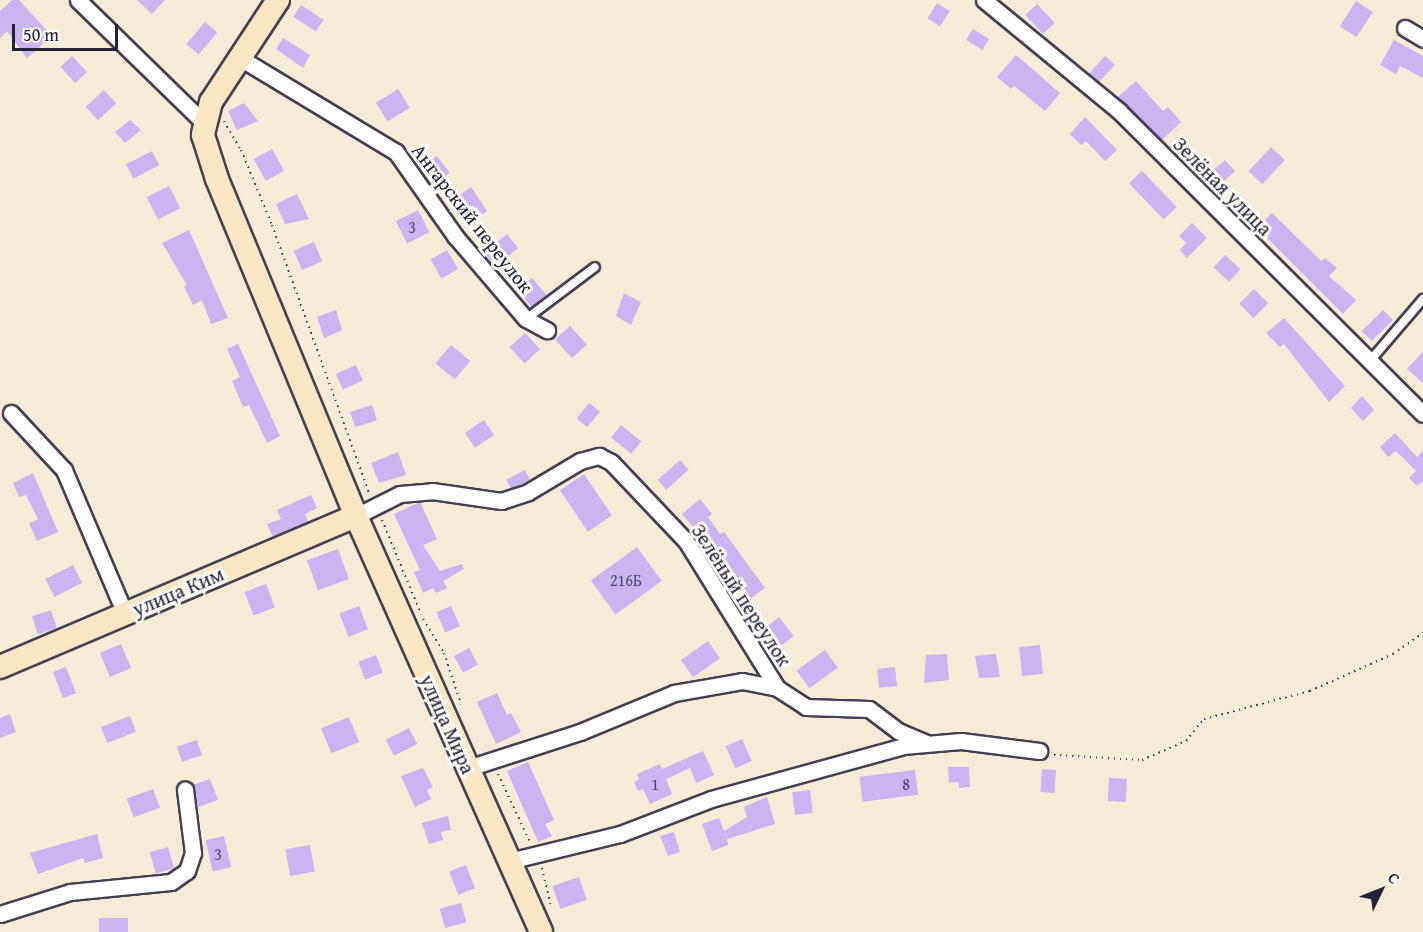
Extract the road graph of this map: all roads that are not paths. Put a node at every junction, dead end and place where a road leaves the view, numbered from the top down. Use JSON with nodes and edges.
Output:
{"nodes":[{"id":1,"x":78,"y":0,"type":"edge"},
{"id":2,"x":278,"y":0,"type":"edge"},
{"id":3,"x":984,"y":0,"type":"edge"},
{"id":4,"x":1002,"y":4,"type":"edge"},
{"id":5,"x":1405,"y":28,"type":"dead end"},
{"id":6,"x":1423,"y":39,"type":"edge"},
{"id":7,"x":240,"y":58,"type":"junction"},
{"id":8,"x":204,"y":130,"type":"junction"},
{"id":9,"x":595,"y":267,"type":"dead end"},
{"id":10,"x":1423,"y":300,"type":"edge"},
{"id":11,"x":526,"y":319,"type":"junction"},
{"id":12,"x":547,"y":330,"type":"dead end"},
{"id":13,"x":1369,"y":362,"type":"junction"},
{"id":14,"x":11,"y":413,"type":"dead end"},
{"id":15,"x":1423,"y":414,"type":"edge"},
{"id":16,"x":356,"y":516,"type":"junction"},
{"id":17,"x":125,"y":614,"type":"junction"},
{"id":18,"x":0,"y":666,"type":"edge"},
{"id":19,"x":777,"y":688,"type":"junction"},
{"id":20,"x":929,"y":744,"type":"junction"},
{"id":21,"x":1039,"y":751,"type":"road end"},
{"id":22,"x":468,"y":768,"type":"junction"},
{"id":23,"x":186,"y":790,"type":"dead end"},
{"id":24,"x":509,"y":861,"type":"junction"},
{"id":25,"x":0,"y":914,"type":"edge"},
{"id":26,"x":541,"y":932,"type":"edge"}],
"edges":[{"from":1,"to":8,"type":"street"},
{"from":2,"to":7,"type":"street"},
{"from":3,"to":4,"type":"street","name":"Зелёная улица"},
{"from":4,"to":13,"type":"street","name":"Зелёная улица"},
{"from":5,"to":6,"type":"street"},
{"from":7,"to":8,"type":"street"},
{"from":7,"to":11,"type":"street","name":"Ангарский переулок"},
{"from":8,"to":16,"type":"street","name":"улица Мира"},
{"from":9,"to":11,"type":"lane"},
{"from":10,"to":13,"type":"lane"},
{"from":11,"to":12,"type":"street","name":"Ангарский переулок"},
{"from":13,"to":15,"type":"street","name":"Зелёная улица"},
{"from":14,"to":17,"type":"street"},
{"from":16,"to":17,"type":"street","name":"улица Ким"},
{"from":16,"to":19,"type":"street","name":"Зелёный переулок"},
{"from":16,"to":22,"type":"street","name":"улица Мира"},
{"from":17,"to":18,"type":"street","name":"улица Ким"},
{"from":19,"to":20,"type":"street","name":"Зелёный переулок"},
{"from":19,"to":22,"type":"street","name":"Зелёный переулок"},
{"from":20,"to":21,"type":"street","name":"Зелёный переулок"},
{"from":20,"to":24,"type":"street","name":"Зелёный переулок"},
{"from":22,"to":24,"type":"street","name":"улица Мира"},
{"from":23,"to":25,"type":"street"},
{"from":24,"to":26,"type":"street","name":"улица Мира"}]}
